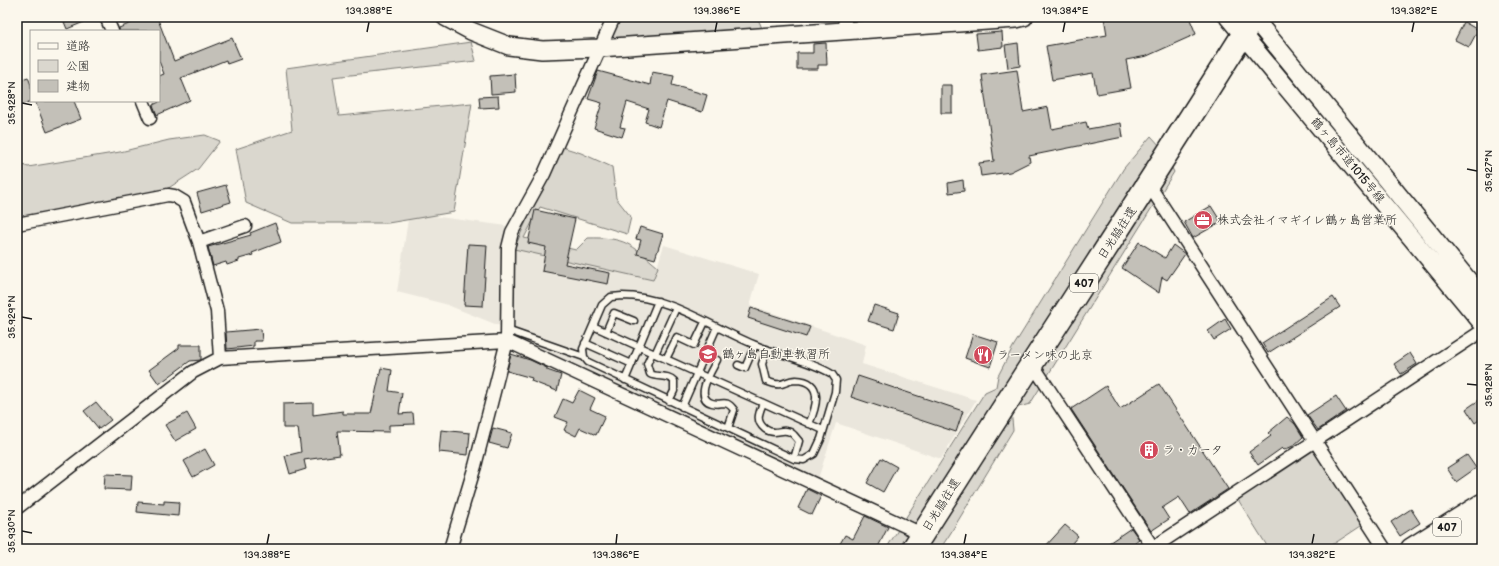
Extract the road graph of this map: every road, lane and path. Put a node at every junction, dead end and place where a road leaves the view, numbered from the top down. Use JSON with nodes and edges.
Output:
{"nodes":[{"id":1,"x":106,"y":17,"type":"edge"},
{"id":2,"x":445,"y":17,"type":"edge"},
{"id":3,"x":614,"y":17,"type":"edge"},
{"id":4,"x":1024,"y":17,"type":"edge"},
{"id":5,"x":1228,"y":17,"type":"edge"},
{"id":6,"x":1251,"y":21,"type":"edge"},
{"id":7,"x":844,"y":24,"type":"edge"},
{"id":8,"x":112,"y":30,"type":"edge"},
{"id":9,"x":599,"y":48,"type":"junction"},
{"id":10,"x":143,"y":102,"type":"edge"},
{"id":11,"x":150,"y":118,"type":"dead end"},
{"id":12,"x":1149,"y":185,"type":"junction"},
{"id":13,"x":17,"y":224,"type":"edge"},
{"id":14,"x":246,"y":226,"type":"dead end"},
{"id":15,"x":199,"y":242,"type":"junction"},
{"id":16,"x":1482,"y":297,"type":"edge"},
{"id":17,"x":658,"y":301,"type":"junction"},
{"id":18,"x":676,"y":308,"type":"junction"},
{"id":19,"x":634,"y":321,"type":"dead end"},
{"id":20,"x":705,"y":322,"type":"junction"},
{"id":21,"x":1482,"y":323,"type":"edge"},
{"id":22,"x":593,"y":326,"type":"junction"},
{"id":23,"x":717,"y":327,"type":"junction"},
{"id":24,"x":1482,"y":331,"type":"edge"},
{"id":25,"x":606,"y":332,"type":"junction"},
{"id":26,"x":507,"y":335,"type":"junction"},
{"id":27,"x":585,"y":343,"type":"junction"},
{"id":28,"x":755,"y":345,"type":"junction"},
{"id":29,"x":640,"y":347,"type":"junction"},
{"id":30,"x":767,"y":349,"type":"junction"},
{"id":31,"x":654,"y":354,"type":"junction"},
{"id":32,"x":584,"y":357,"type":"junction"},
{"id":33,"x":220,"y":358,"type":"junction"},
{"id":34,"x":666,"y":359,"type":"junction"},
{"id":35,"x":717,"y":360,"type":"dead end"},
{"id":36,"x":1031,"y":362,"type":"junction"},
{"id":37,"x":632,"y":364,"type":"junction"},
{"id":38,"x":738,"y":365,"type":"dead end"},
{"id":39,"x":696,"y":373,"type":"junction"},
{"id":40,"x":708,"y":378,"type":"junction"},
{"id":41,"x":625,"y":380,"type":"junction"},
{"id":42,"x":669,"y":401,"type":"junction"},
{"id":43,"x":763,"y":403,"type":"junction"},
{"id":44,"x":682,"y":407,"type":"junction"},
{"id":45,"x":809,"y":424,"type":"junction"},
{"id":46,"x":728,"y":428,"type":"junction"},
{"id":47,"x":823,"y":430,"type":"junction"},
{"id":48,"x":1315,"y":440,"type":"junction"},
{"id":49,"x":794,"y":459,"type":"junction"},
{"id":50,"x":1482,"y":505,"type":"edge"},
{"id":51,"x":17,"y":508,"type":"edge"},
{"id":52,"x":1482,"y":526,"type":"edge"},
{"id":53,"x":917,"y":544,"type":"edge"},
{"id":54,"x":1153,"y":548,"type":"edge"},
{"id":55,"x":450,"y":549,"type":"edge"},
{"id":56,"x":1385,"y":549,"type":"edge"},
{"id":57,"x":1412,"y":549,"type":"edge"},
{"id":58,"x":1446,"y":549,"type":"edge"}],
"edges":[{"from":1,"to":8,"type":"street"},
{"from":2,"to":9,"type":"street"},
{"from":3,"to":9,"type":"street"},
{"from":4,"to":7,"type":"street"},
{"from":5,"to":6,"type":"street","name":"鶴ヶ島市道1015号線"},
{"from":6,"to":12,"type":"highway","name":"日光脇往還","number":"407"},
{"from":6,"to":16,"type":"street","name":"鶴ヶ島市道1015号線"},
{"from":6,"to":21,"type":"street","name":"鶴ヶ島市道1015号線"},
{"from":7,"to":9,"type":"street"},
{"from":9,"to":26,"type":"street"},
{"from":10,"to":11,"type":"street"},
{"from":12,"to":36,"type":"highway","name":"日光脇往還","number":"407"},
{"from":12,"to":48,"type":"street"},
{"from":13,"to":15,"type":"street"},
{"from":14,"to":15,"type":"street"},
{"from":15,"to":33,"type":"street"},
{"from":17,"to":18,"type":"lane"},
{"from":17,"to":22,"type":"lane"},
{"from":17,"to":29,"type":"lane"},
{"from":18,"to":20,"type":"lane"},
{"from":18,"to":31,"type":"lane"},
{"from":19,"to":25,"type":"lane"},
{"from":20,"to":23,"type":"lane"},
{"from":20,"to":34,"type":"lane"},
{"from":22,"to":25,"type":"lane"},
{"from":22,"to":27,"type":"lane"},
{"from":23,"to":28,"type":"lane"},
{"from":23,"to":39,"type":"lane"},
{"from":24,"to":48,"type":"street"},
{"from":25,"to":29,"type":"lane"},
{"from":26,"to":32,"type":"lane"},
{"from":26,"to":33,"type":"street"},
{"from":26,"to":53,"type":"street"},
{"from":26,"to":55,"type":"street"},
{"from":27,"to":32,"type":"lane"},
{"from":27,"to":37,"type":"lane"},
{"from":28,"to":30,"type":"lane"},
{"from":28,"to":38,"type":"lane"},
{"from":29,"to":31,"type":"lane"},
{"from":29,"to":37,"type":"lane"},
{"from":30,"to":45,"type":"lane"},
{"from":30,"to":47,"type":"lane"},
{"from":31,"to":34,"type":"lane"},
{"from":31,"to":42,"type":"lane"},
{"from":32,"to":41,"type":"lane"},
{"from":33,"to":51,"type":"street"},
{"from":34,"to":39,"type":"lane"},
{"from":35,"to":40,"type":"lane"},
{"from":36,"to":53,"type":"highway","name":"日光脇往還","number":"407"},
{"from":36,"to":54,"type":"street"},
{"from":37,"to":41,"type":"lane"},
{"from":39,"to":40,"type":"lane"},
{"from":39,"to":44,"type":"lane"},
{"from":40,"to":43,"type":"lane"},
{"from":40,"to":46,"type":"lane"},
{"from":41,"to":42,"type":"lane"},
{"from":42,"to":44,"type":"lane"},
{"from":43,"to":45,"type":"lane"},
{"from":43,"to":49,"type":"lane"},
{"from":44,"to":46,"type":"lane"},
{"from":45,"to":47,"type":"lane"},
{"from":46,"to":49,"type":"lane"},
{"from":47,"to":49,"type":"lane"},
{"from":48,"to":54,"type":"street"},
{"from":48,"to":56,"type":"street"},
{"from":50,"to":57,"type":"highway","number":"407"},
{"from":52,"to":58,"type":"highway","number":"407"}]}
